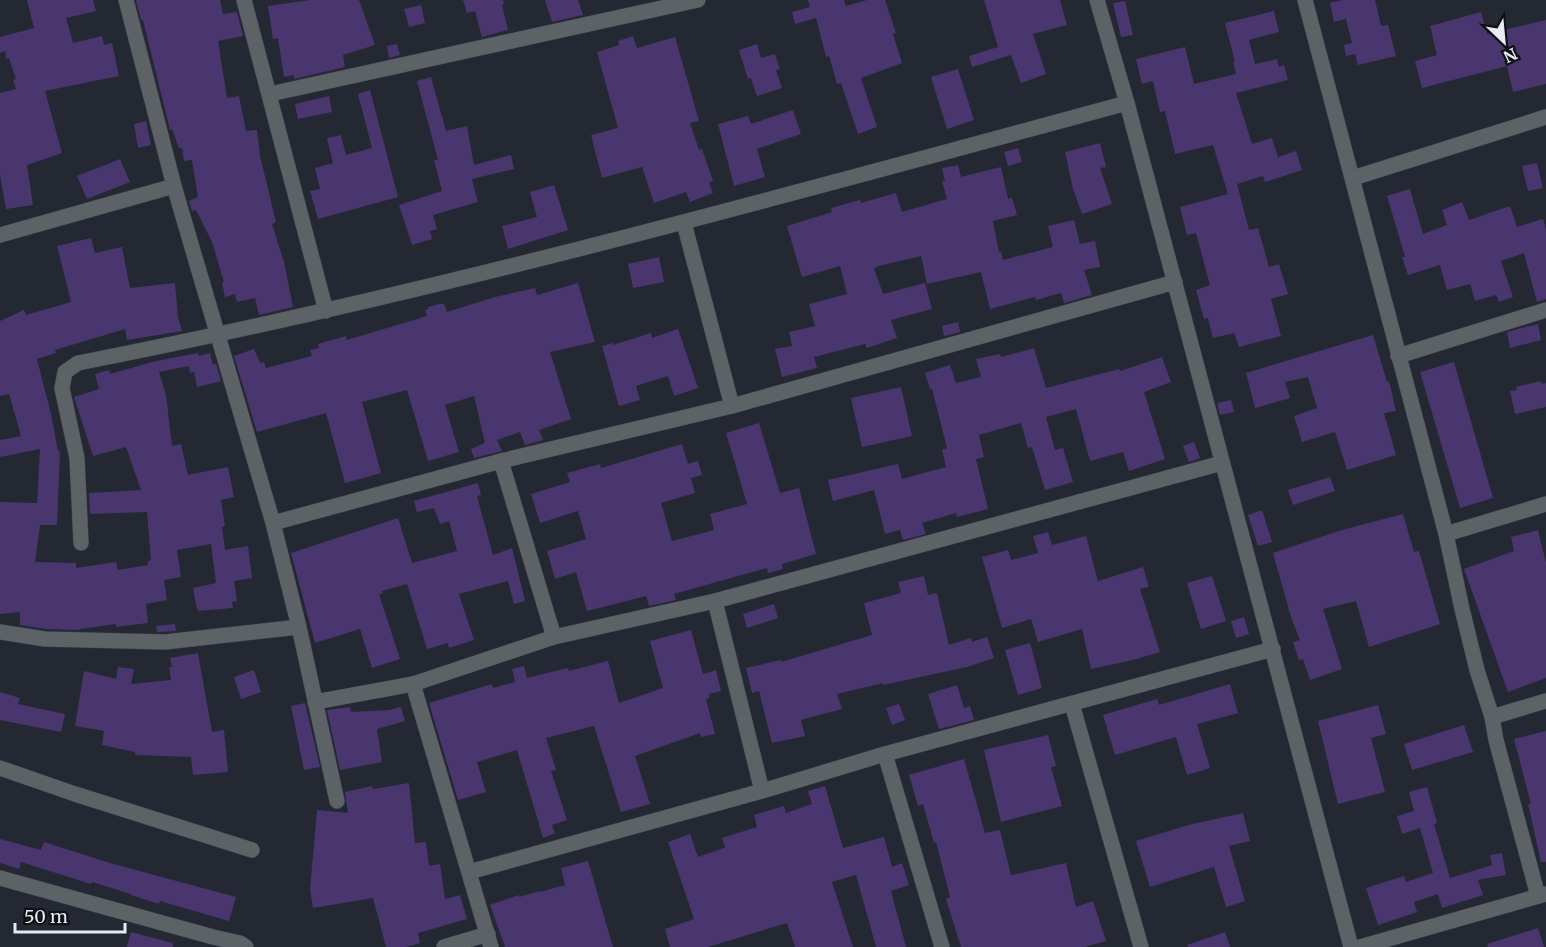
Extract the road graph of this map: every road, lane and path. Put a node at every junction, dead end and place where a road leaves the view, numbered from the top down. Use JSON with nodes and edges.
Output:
{"nodes":[{"id":1,"x":126,"y":0,"type":"edge"},
{"id":2,"x":244,"y":0,"type":"edge"},
{"id":3,"x":698,"y":0,"type":"edge"},
{"id":4,"x":1097,"y":0,"type":"edge"},
{"id":5,"x":1305,"y":0,"type":"edge"},
{"id":6,"x":270,"y":94,"type":"junction"},
{"id":7,"x":1127,"y":103,"type":"junction"},
{"id":8,"x":1546,"y":117,"type":"edge"},
{"id":9,"x":1353,"y":178,"type":"junction"},
{"id":10,"x":174,"y":186,"type":"junction"},
{"id":11,"x":684,"y":223,"type":"junction"},
{"id":12,"x":0,"y":236,"type":"edge"},
{"id":13,"x":1175,"y":282,"type":"junction"},
{"id":14,"x":1546,"y":310,"type":"edge"},
{"id":15,"x":326,"y":311,"type":"junction"},
{"id":16,"x":218,"y":336,"type":"junction"},
{"id":17,"x":1398,"y":356,"type":"junction"},
{"id":18,"x":732,"y":406,"type":"junction"},
{"id":19,"x":501,"y":461,"type":"junction"},
{"id":20,"x":1222,"y":464,"type":"junction"},
{"id":21,"x":1546,"y":504,"type":"edge"},
{"id":22,"x":273,"y":523,"type":"junction"},
{"id":23,"x":1446,"y":534,"type":"junction"},
{"id":24,"x":81,"y":543,"type":"dead end"},
{"id":25,"x":715,"y":601,"type":"junction"},
{"id":26,"x":298,"y":627,"type":"junction"},
{"id":27,"x":0,"y":632,"type":"edge"},
{"id":28,"x":554,"y":637,"type":"junction"},
{"id":29,"x":1273,"y":649,"type":"junction"},
{"id":30,"x":413,"y":684,"type":"junction"},
{"id":31,"x":1546,"y":701,"type":"edge"},
{"id":32,"x":315,"y":702,"type":"junction"},
{"id":33,"x":1071,"y":704,"type":"junction"},
{"id":34,"x":1492,"y":717,"type":"junction"},
{"id":35,"x":885,"y":754,"type":"junction"},
{"id":36,"x":0,"y":768,"type":"edge"},
{"id":37,"x":762,"y":791,"type":"junction"},
{"id":38,"x":337,"y":801,"type":"dead end"},
{"id":39,"x":252,"y":850,"type":"dead end"},
{"id":40,"x":469,"y":872,"type":"junction"},
{"id":41,"x":0,"y":878,"type":"edge"},
{"id":42,"x":1542,"y":895,"type":"edge"},
{"id":43,"x":489,"y":941,"type":"edge"},
{"id":44,"x":246,"y":947,"type":"edge"},
{"id":45,"x":444,"y":947,"type":"edge"},
{"id":46,"x":942,"y":947,"type":"edge"},
{"id":47,"x":1141,"y":947,"type":"edge"},
{"id":48,"x":1351,"y":947,"type":"edge"},
{"id":49,"x":1359,"y":947,"type":"edge"}],
"edges":[{"from":1,"to":10,"type":"street"},
{"from":2,"to":6,"type":"street"},
{"from":3,"to":6,"type":"street"},
{"from":4,"to":7,"type":"street"},
{"from":5,"to":9,"type":"street"},
{"from":6,"to":15,"type":"street"},
{"from":7,"to":11,"type":"street"},
{"from":7,"to":13,"type":"street"},
{"from":8,"to":9,"type":"street"},
{"from":9,"to":17,"type":"street"},
{"from":10,"to":12,"type":"street"},
{"from":10,"to":16,"type":"street"},
{"from":11,"to":15,"type":"street"},
{"from":11,"to":18,"type":"street"},
{"from":13,"to":18,"type":"street"},
{"from":13,"to":20,"type":"street"},
{"from":14,"to":17,"type":"street"},
{"from":15,"to":16,"type":"street"},
{"from":16,"to":22,"type":"street"},
{"from":16,"to":24,"type":"street"},
{"from":17,"to":23,"type":"street"},
{"from":18,"to":19,"type":"street"},
{"from":19,"to":22,"type":"street"},
{"from":19,"to":28,"type":"street"},
{"from":20,"to":25,"type":"street"},
{"from":20,"to":29,"type":"street"},
{"from":21,"to":23,"type":"street"},
{"from":22,"to":26,"type":"street"},
{"from":23,"to":34,"type":"street"},
{"from":25,"to":28,"type":"street"},
{"from":25,"to":37,"type":"street"},
{"from":26,"to":27,"type":"street"},
{"from":26,"to":32,"type":"street"},
{"from":28,"to":30,"type":"street"},
{"from":29,"to":33,"type":"street"},
{"from":29,"to":48,"type":"street"},
{"from":30,"to":32,"type":"street"},
{"from":30,"to":40,"type":"street"},
{"from":31,"to":34,"type":"street"},
{"from":32,"to":38,"type":"street"},
{"from":33,"to":35,"type":"street"},
{"from":33,"to":47,"type":"street"},
{"from":34,"to":42,"type":"street"},
{"from":35,"to":37,"type":"street"},
{"from":35,"to":46,"type":"street"},
{"from":36,"to":39,"type":"street"},
{"from":37,"to":40,"type":"street"},
{"from":40,"to":43,"type":"street"},
{"from":41,"to":44,"type":"street"},
{"from":42,"to":49,"type":"street"},
{"from":43,"to":45,"type":"street"}]}
